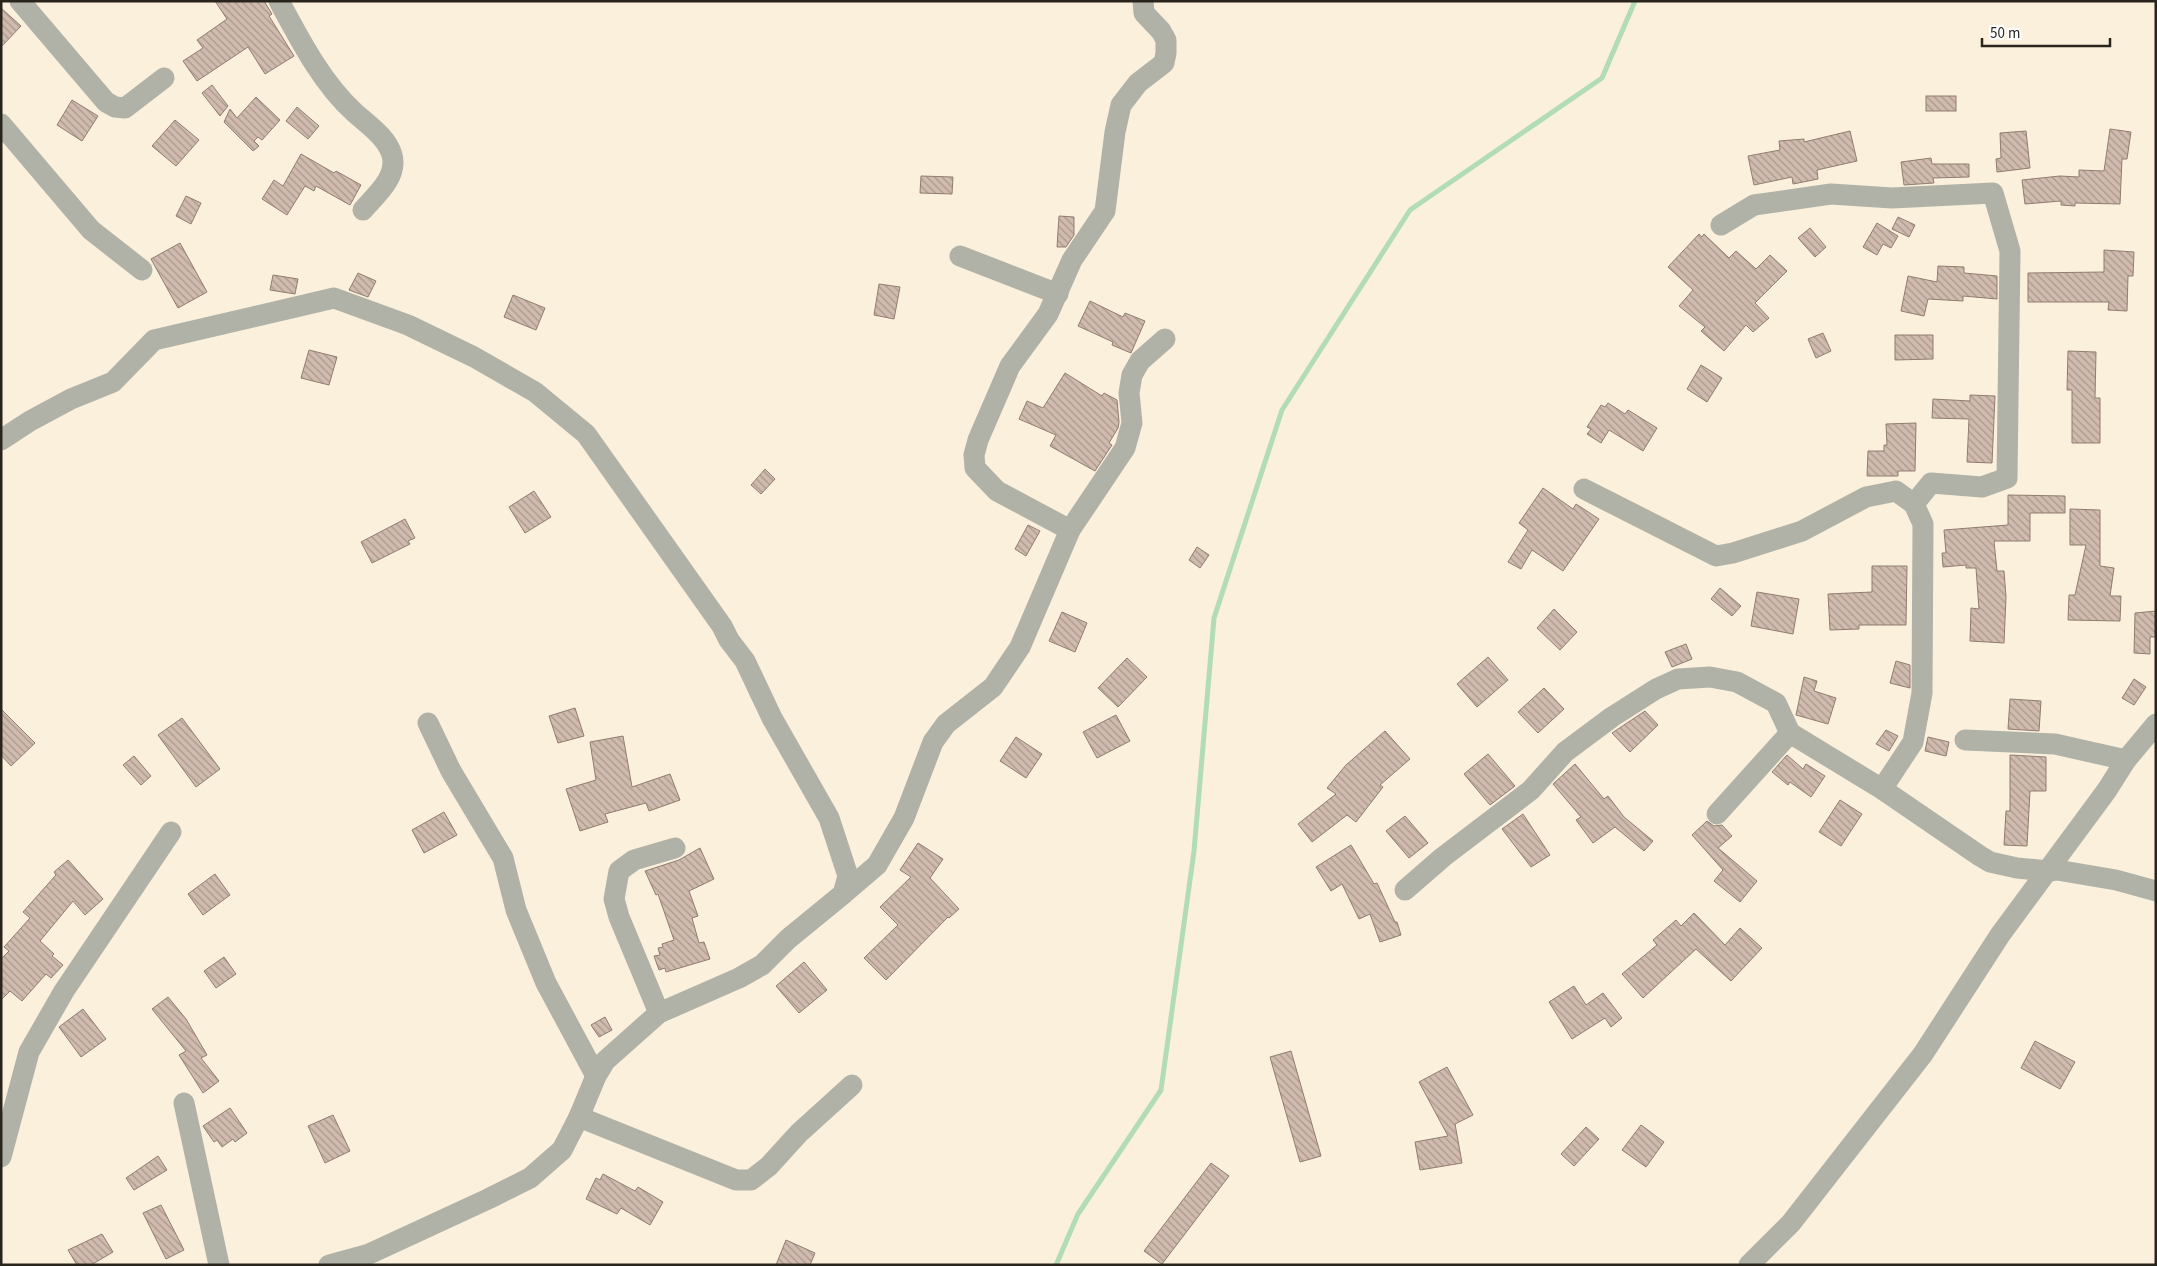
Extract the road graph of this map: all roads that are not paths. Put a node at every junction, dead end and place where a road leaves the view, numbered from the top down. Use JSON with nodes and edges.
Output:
{"nodes":[{"id":1,"x":20,"y":1,"type":"edge"},
{"id":2,"x":279,"y":1,"type":"edge"},
{"id":3,"x":1143,"y":1,"type":"edge"},
{"id":4,"x":164,"y":78,"type":"dead end"},
{"id":5,"x":1,"y":124,"type":"edge"},
{"id":6,"x":363,"y":210,"type":"dead end"},
{"id":7,"x":1721,"y":225,"type":"dead end"},
{"id":8,"x":960,"y":256,"type":"dead end"},
{"id":9,"x":142,"y":270,"type":"dead end"},
{"id":10,"x":1058,"y":294,"type":"junction"},
{"id":11,"x":1165,"y":339,"type":"dead end"},
{"id":12,"x":1,"y":440,"type":"edge"},
{"id":13,"x":1584,"y":489,"type":"dead end"},
{"id":14,"x":1914,"y":504,"type":"junction"},
{"id":15,"x":1070,"y":530,"type":"junction"},
{"id":16,"x":428,"y":723,"type":"dead end"},
{"id":17,"x":2156,"y":724,"type":"edge"},
{"id":18,"x":1790,"y":733,"type":"junction"},
{"id":19,"x":1965,"y":740,"type":"dead end"},
{"id":20,"x":2126,"y":760,"type":"junction"},
{"id":21,"x":1882,"y":789,"type":"junction"},
{"id":22,"x":1717,"y":814,"type":"dead end"},
{"id":23,"x":171,"y":832,"type":"dead end"},
{"id":24,"x":675,"y":848,"type":"dead end"},
{"id":25,"x":2049,"y":871,"type":"junction"},
{"id":26,"x":1405,"y":890,"type":"dead end"},
{"id":27,"x":2156,"y":891,"type":"edge"},
{"id":28,"x":843,"y":894,"type":"junction"},
{"id":29,"x":659,"y":1013,"type":"junction"},
{"id":30,"x":596,"y":1076,"type":"junction"},
{"id":31,"x":852,"y":1085,"type":"dead end"},
{"id":32,"x":184,"y":1103,"type":"dead end"},
{"id":33,"x":580,"y":1117,"type":"junction"},
{"id":34,"x":1,"y":1157,"type":"edge"},
{"id":35,"x":219,"y":1265,"type":"edge"},
{"id":36,"x":329,"y":1265,"type":"edge"},
{"id":37,"x":1749,"y":1265,"type":"edge"}],
"edges":[{"from":1,"to":4,"type":"street"},
{"from":2,"to":6,"type":"street"},
{"from":3,"to":10,"type":"street"},
{"from":5,"to":9,"type":"street"},
{"from":7,"to":14,"type":"street"},
{"from":8,"to":10,"type":"street"},
{"from":10,"to":15,"type":"street"},
{"from":11,"to":15,"type":"street"},
{"from":12,"to":28,"type":"street"},
{"from":13,"to":14,"type":"street"},
{"from":14,"to":21,"type":"street"},
{"from":15,"to":28,"type":"street"},
{"from":16,"to":30,"type":"street"},
{"from":17,"to":20,"type":"street"},
{"from":18,"to":21,"type":"street"},
{"from":18,"to":22,"type":"street"},
{"from":18,"to":26,"type":"street"},
{"from":19,"to":20,"type":"street"},
{"from":20,"to":25,"type":"street"},
{"from":21,"to":25,"type":"street"},
{"from":23,"to":34,"type":"street"},
{"from":24,"to":29,"type":"street"},
{"from":25,"to":27,"type":"street"},
{"from":25,"to":37,"type":"street"},
{"from":28,"to":29,"type":"street"},
{"from":29,"to":30,"type":"street"},
{"from":30,"to":33,"type":"street"},
{"from":31,"to":33,"type":"street"},
{"from":32,"to":35,"type":"street"},
{"from":33,"to":36,"type":"street"}]}
